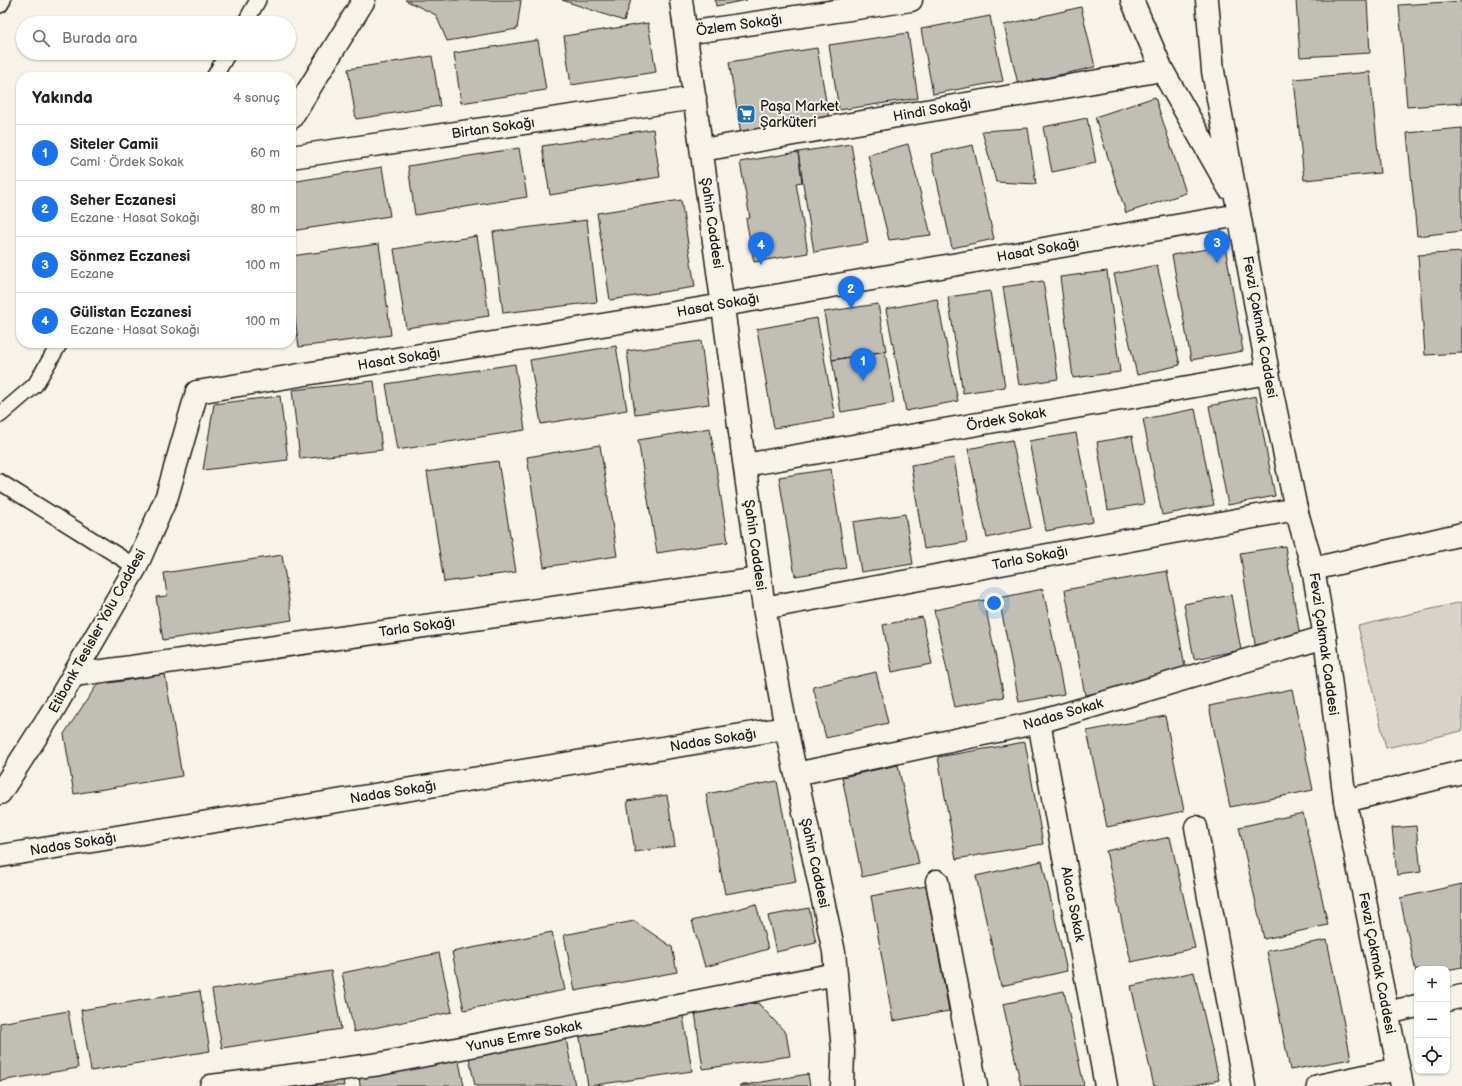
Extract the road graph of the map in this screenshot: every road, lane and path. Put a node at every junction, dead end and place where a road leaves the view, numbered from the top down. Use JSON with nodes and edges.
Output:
{"nodes":[{"id":1,"x":3,"y":0,"type":"edge"},
{"id":2,"x":258,"y":0,"type":"edge"},
{"id":3,"x":364,"y":0,"type":"edge"},
{"id":4,"x":681,"y":0,"type":"edge"},
{"id":5,"x":911,"y":0,"type":"edge"},
{"id":6,"x":1132,"y":0,"type":"edge"},
{"id":7,"x":1207,"y":0,"type":"edge"},
{"id":8,"x":0,"y":5,"type":"edge"},
{"id":9,"x":249,"y":16,"type":"edge"},
{"id":10,"x":686,"y":33,"type":"junction"},
{"id":11,"x":224,"y":60,"type":"edge"},
{"id":12,"x":1162,"y":70,"type":"junction"},
{"id":13,"x":217,"y":72,"type":"edge"},
{"id":14,"x":695,"y":98,"type":"junction"},
{"id":15,"x":296,"y":110,"type":"edge"},
{"id":16,"x":702,"y":150,"type":"junction"},
{"id":17,"x":296,"y":156,"type":"edge"},
{"id":18,"x":1238,"y":209,"type":"junction"},
{"id":19,"x":723,"y":304,"type":"junction"},
{"id":20,"x":57,"y":348,"type":"edge"},
{"id":21,"x":1268,"y":373,"type":"junction"},
{"id":22,"x":197,"y":392,"type":"joint"},
{"id":23,"x":0,"y":415,"type":"edge"},
{"id":24,"x":745,"y":465,"type":"junction"},
{"id":25,"x":0,"y":482,"type":"edge"},
{"id":26,"x":1296,"y":509,"type":"junction"},
{"id":27,"x":1462,"y":534,"type":"edge"},
{"id":28,"x":136,"y":567,"type":"junction"},
{"id":29,"x":1313,"y":569,"type":"junction"},
{"id":30,"x":760,"y":579,"type":"junction"},
{"id":31,"x":764,"y":608,"type":"junction"},
{"id":32,"x":1325,"y":637,"type":"junction"},
{"id":33,"x":74,"y":675,"type":"junction"},
{"id":34,"x":1039,"y":722,"type":"junction"},
{"id":35,"x":786,"y":728,"type":"junction"},
{"id":36,"x":1462,"y":772,"type":"edge"},
{"id":37,"x":796,"y":774,"type":"junction"},
{"id":38,"x":0,"y":793,"type":"edge"},
{"id":39,"x":1345,"y":801,"type":"junction"},
{"id":40,"x":1196,"y":828,"type":"dead end"},
{"id":41,"x":0,"y":856,"type":"edge"},
{"id":42,"x":937,"y":881,"type":"dead end"},
{"id":43,"x":836,"y":974,"type":"junction"},
{"id":44,"x":1462,"y":996,"type":"edge"},
{"id":45,"x":1450,"y":999,"type":"edge"},
{"id":46,"x":1414,"y":1007,"type":"edge"},
{"id":47,"x":1387,"y":1013,"type":"junction"},
{"id":48,"x":1400,"y":1077,"type":"edge"},
{"id":49,"x":221,"y":1085,"type":"edge"},
{"id":50,"x":842,"y":1086,"type":"edge"},
{"id":51,"x":976,"y":1086,"type":"edge"},
{"id":52,"x":1106,"y":1086,"type":"edge"},
{"id":53,"x":1244,"y":1086,"type":"edge"},
{"id":54,"x":1318,"y":1086,"type":"edge"}],
"edges":[{"from":1,"to":8,"type":"lane"},
{"from":2,"to":9,"type":"lane"},
{"from":3,"to":15,"type":"street"},
{"from":4,"to":10,"type":"street","name":"Şahin Caddesi"},
{"from":5,"to":10,"type":"street","name":"Özlem Sokağı"},
{"from":6,"to":12,"type":"street","name":"Fevzi Çakmak Caddesi"},
{"from":7,"to":18,"type":"street","name":"Fevzi Çakmak Caddesi"},
{"from":10,"to":14,"type":"street","name":"Şahin Caddesi"},
{"from":11,"to":13,"type":"lane"},
{"from":12,"to":16,"type":"street","name":"Hindi Sokağı"},
{"from":12,"to":18,"type":"street","name":"Fevzi Çakmak Caddesi"},
{"from":14,"to":16,"type":"street","name":"Şahin Caddesi"},
{"from":14,"to":17,"type":"street","name":"Birtan Sokağı"},
{"from":16,"to":19,"type":"street","name":"Şahin Caddesi"},
{"from":18,"to":19,"type":"street","name":"Hasat Sokağı"},
{"from":18,"to":21,"type":"street","name":"Fevzi Çakmak Caddesi"},
{"from":19,"to":22,"type":"street","name":"Hasat Sokağı"},
{"from":19,"to":24,"type":"street","name":"Şahin Caddesi"},
{"from":20,"to":23,"type":"lane"},
{"from":21,"to":24,"type":"street","name":"Ördek Sokak"},
{"from":21,"to":26,"type":"street","name":"Fevzi Çakmak Caddesi"},
{"from":22,"to":28,"type":"street","name":"Etibank Tesisler Yolu Caddesi"},
{"from":24,"to":30,"type":"street","name":"Şahin Caddesi"},
{"from":25,"to":28,"type":"lane"},
{"from":26,"to":29,"type":"street","name":"Fevzi Çakmak Caddesi"},
{"from":26,"to":31,"type":"street","name":"Tarla Sokağı"},
{"from":27,"to":29,"type":"street"},
{"from":28,"to":33,"type":"street","name":"Etibank Tesisler Yolu Caddesi"},
{"from":29,"to":32,"type":"street","name":"Fevzi Çakmak Caddesi"},
{"from":30,"to":31,"type":"street","name":"Şahin Caddesi"},
{"from":30,"to":33,"type":"street","name":"Tarla Sokağı"},
{"from":31,"to":35,"type":"street","name":"Şahin Caddesi"},
{"from":32,"to":34,"type":"street","name":"Nadas Sokak"},
{"from":32,"to":39,"type":"street","name":"Fevzi Çakmak Caddesi"},
{"from":33,"to":38,"type":"street","name":"Etibank Tesisler Yolu Caddesi"},
{"from":34,"to":37,"type":"street","name":"Nadas Sokak"},
{"from":34,"to":52,"type":"street","name":"Alaca Sokak"},
{"from":35,"to":37,"type":"street","name":"Şahin Caddesi"},
{"from":35,"to":41,"type":"street","name":"Nadas Sokağı"},
{"from":36,"to":39,"type":"street"},
{"from":37,"to":43,"type":"street","name":"Şahin Caddesi"},
{"from":39,"to":47,"type":"street","name":"Fevzi Çakmak Caddesi"},
{"from":40,"to":53,"type":"street"},
{"from":42,"to":51,"type":"street"},
{"from":43,"to":49,"type":"street","name":"Yunus Emre Sokak"},
{"from":43,"to":50,"type":"street","name":"Şahin Caddesi"},
{"from":44,"to":45,"type":"street"},
{"from":46,"to":47,"type":"street"},
{"from":47,"to":48,"type":"street","name":"Fevzi Çakmak Caddesi"},
{"from":48,"to":54,"type":"street"}]}
